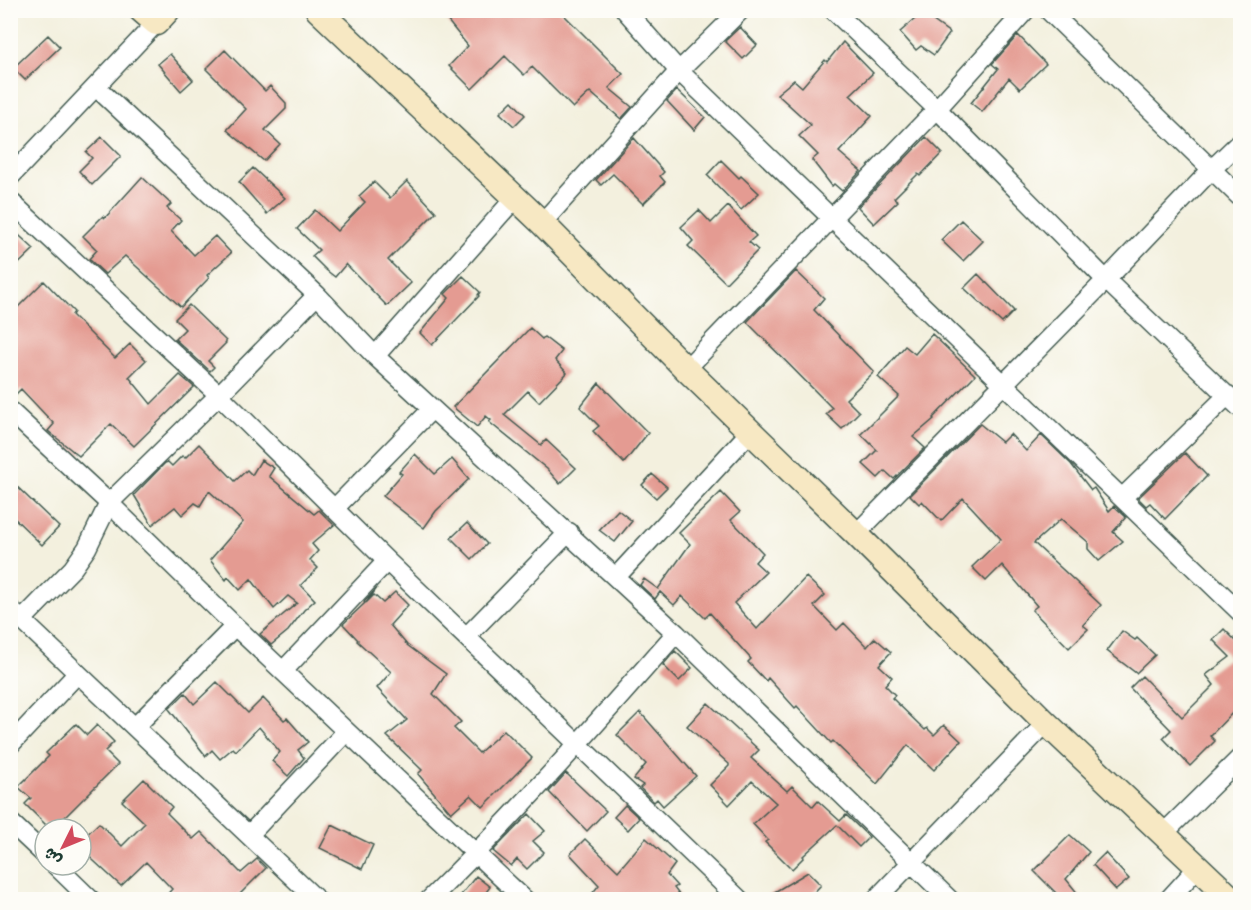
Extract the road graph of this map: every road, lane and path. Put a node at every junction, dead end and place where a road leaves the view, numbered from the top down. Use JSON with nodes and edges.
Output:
{"nodes":[{"id":1,"x":318,"y":10,"type":"edge"},
{"id":2,"x":625,"y":10,"type":"edge"},
{"id":3,"x":741,"y":10,"type":"edge"},
{"id":4,"x":833,"y":10,"type":"edge"},
{"id":5,"x":1026,"y":10,"type":"edge"},
{"id":6,"x":1048,"y":10,"type":"edge"},
{"id":7,"x":155,"y":15,"type":"edge"},
{"id":8,"x":679,"y":71,"type":"junction"},
{"id":9,"x":96,"y":87,"type":"junction"},
{"id":10,"x":937,"y":109,"type":"junction"},
{"id":11,"x":1240,"y":142,"type":"edge"},
{"id":12,"x":1212,"y":169,"type":"junction"},
{"id":13,"x":10,"y":177,"type":"edge"},
{"id":14,"x":1240,"y":197,"type":"edge"},
{"id":15,"x":515,"y":198,"type":"junction"},
{"id":16,"x":10,"y":201,"type":"edge"},
{"id":17,"x":832,"y":217,"type":"junction"},
{"id":18,"x":542,"y":223,"type":"junction"},
{"id":19,"x":1106,"y":280,"type":"junction"},
{"id":20,"x":317,"y":295,"type":"junction"},
{"id":21,"x":375,"y":356,"type":"junction"},
{"id":22,"x":686,"y":369,"type":"junction"},
{"id":23,"x":1005,"y":383,"type":"junction"},
{"id":24,"x":219,"y":395,"type":"junction"},
{"id":25,"x":1234,"y":401,"type":"edge"},
{"id":26,"x":432,"y":409,"type":"junction"},
{"id":27,"x":10,"y":411,"type":"edge"},
{"id":28,"x":750,"y":432,"type":"junction"},
{"id":29,"x":1122,"y":498,"type":"junction"},
{"id":30,"x":109,"y":503,"type":"junction"},
{"id":31,"x":335,"y":508,"type":"junction"},
{"id":32,"x":568,"y":532,"type":"junction"},
{"id":33,"x":856,"y":534,"type":"junction"},
{"id":34,"x":387,"y":561,"type":"junction"},
{"id":35,"x":616,"y":577,"type":"junction"},
{"id":36,"x":1240,"y":612,"type":"edge"},
{"id":37,"x":16,"y":614,"type":"edge"},
{"id":38,"x":235,"y":626,"type":"junction"},
{"id":39,"x":676,"y":633,"type":"junction"},
{"id":40,"x":466,"y":637,"type":"junction"},
{"id":41,"x":283,"y":671,"type":"junction"},
{"id":42,"x":77,"y":674,"type":"junction"},
{"id":43,"x":1046,"y":723,"type":"junction"},
{"id":44,"x":135,"y":727,"type":"junction"},
{"id":45,"x":346,"y":732,"type":"junction"},
{"id":46,"x":579,"y":744,"type":"junction"},
{"id":47,"x":10,"y":745,"type":"edge"},
{"id":48,"x":1240,"y":758,"type":"edge"},
{"id":49,"x":10,"y":822,"type":"edge"},
{"id":50,"x":1164,"y":833,"type":"junction"},
{"id":51,"x":249,"y":835,"type":"junction"},
{"id":52,"x":33,"y":844,"type":"edge"},
{"id":53,"x":476,"y":853,"type":"junction"},
{"id":54,"x":911,"y":863,"type":"junction"},
{"id":55,"x":1199,"y":866,"type":"junction"},
{"id":56,"x":62,"y":877,"type":"edge"},
{"id":57,"x":71,"y":893,"type":"edge"},
{"id":58,"x":313,"y":898,"type":"edge"},
{"id":59,"x":92,"y":900,"type":"edge"},
{"id":60,"x":429,"y":900,"type":"edge"},
{"id":61,"x":525,"y":900,"type":"edge"},
{"id":62,"x":740,"y":900,"type":"edge"},
{"id":63,"x":875,"y":900,"type":"edge"},
{"id":64,"x":950,"y":900,"type":"edge"},
{"id":65,"x":1168,"y":900,"type":"edge"},
{"id":66,"x":1233,"y":900,"type":"edge"}],
"edges":[{"from":1,"to":15,"type":"street"},
{"from":2,"to":8,"type":"street"},
{"from":3,"to":8,"type":"street"},
{"from":4,"to":10,"type":"street"},
{"from":5,"to":10,"type":"street"},
{"from":6,"to":12,"type":"street"},
{"from":7,"to":9,"type":"street"},
{"from":8,"to":17,"type":"street"},
{"from":8,"to":18,"type":"street"},
{"from":9,"to":13,"type":"street"},
{"from":9,"to":20,"type":"street"},
{"from":10,"to":17,"type":"street"},
{"from":10,"to":19,"type":"street"},
{"from":11,"to":12,"type":"street"},
{"from":12,"to":14,"type":"street"},
{"from":12,"to":19,"type":"street"},
{"from":15,"to":18,"type":"street"},
{"from":15,"to":21,"type":"street"},
{"from":16,"to":24,"type":"street"},
{"from":17,"to":22,"type":"street"},
{"from":17,"to":23,"type":"street"},
{"from":18,"to":22,"type":"street"},
{"from":19,"to":23,"type":"street"},
{"from":19,"to":25,"type":"street"},
{"from":20,"to":21,"type":"street"},
{"from":20,"to":24,"type":"street"},
{"from":21,"to":26,"type":"street"},
{"from":22,"to":28,"type":"street"},
{"from":23,"to":29,"type":"street"},
{"from":23,"to":33,"type":"street"},
{"from":24,"to":30,"type":"street"},
{"from":24,"to":31,"type":"street"},
{"from":25,"to":29,"type":"street"},
{"from":26,"to":31,"type":"street"},
{"from":26,"to":32,"type":"street"},
{"from":27,"to":30,"type":"street"},
{"from":28,"to":33,"type":"street"},
{"from":28,"to":35,"type":"street"},
{"from":29,"to":36,"type":"street"},
{"from":30,"to":37,"type":"street"},
{"from":30,"to":38,"type":"street"},
{"from":31,"to":34,"type":"street"},
{"from":32,"to":35,"type":"street"},
{"from":32,"to":40,"type":"street"},
{"from":33,"to":43,"type":"street"},
{"from":34,"to":40,"type":"street"},
{"from":34,"to":41,"type":"street"},
{"from":35,"to":39,"type":"street"},
{"from":37,"to":42,"type":"street"},
{"from":38,"to":41,"type":"street"},
{"from":38,"to":44,"type":"street"},
{"from":39,"to":46,"type":"street"},
{"from":39,"to":54,"type":"street"},
{"from":40,"to":46,"type":"street"},
{"from":41,"to":45,"type":"street"},
{"from":42,"to":44,"type":"street"},
{"from":42,"to":47,"type":"street"},
{"from":43,"to":50,"type":"street"},
{"from":43,"to":54,"type":"street"},
{"from":44,"to":51,"type":"street"},
{"from":45,"to":51,"type":"street"},
{"from":45,"to":53,"type":"street"},
{"from":46,"to":53,"type":"street"},
{"from":46,"to":62,"type":"street"},
{"from":48,"to":50,"type":"street"},
{"from":49,"to":52,"type":"street"},
{"from":50,"to":55,"type":"street"},
{"from":51,"to":58,"type":"street"},
{"from":53,"to":60,"type":"street"},
{"from":53,"to":61,"type":"street"},
{"from":54,"to":63,"type":"street"},
{"from":54,"to":64,"type":"street"},
{"from":55,"to":65,"type":"street"},
{"from":55,"to":66,"type":"street"},
{"from":56,"to":57,"type":"street"},
{"from":57,"to":59,"type":"street"}]}
